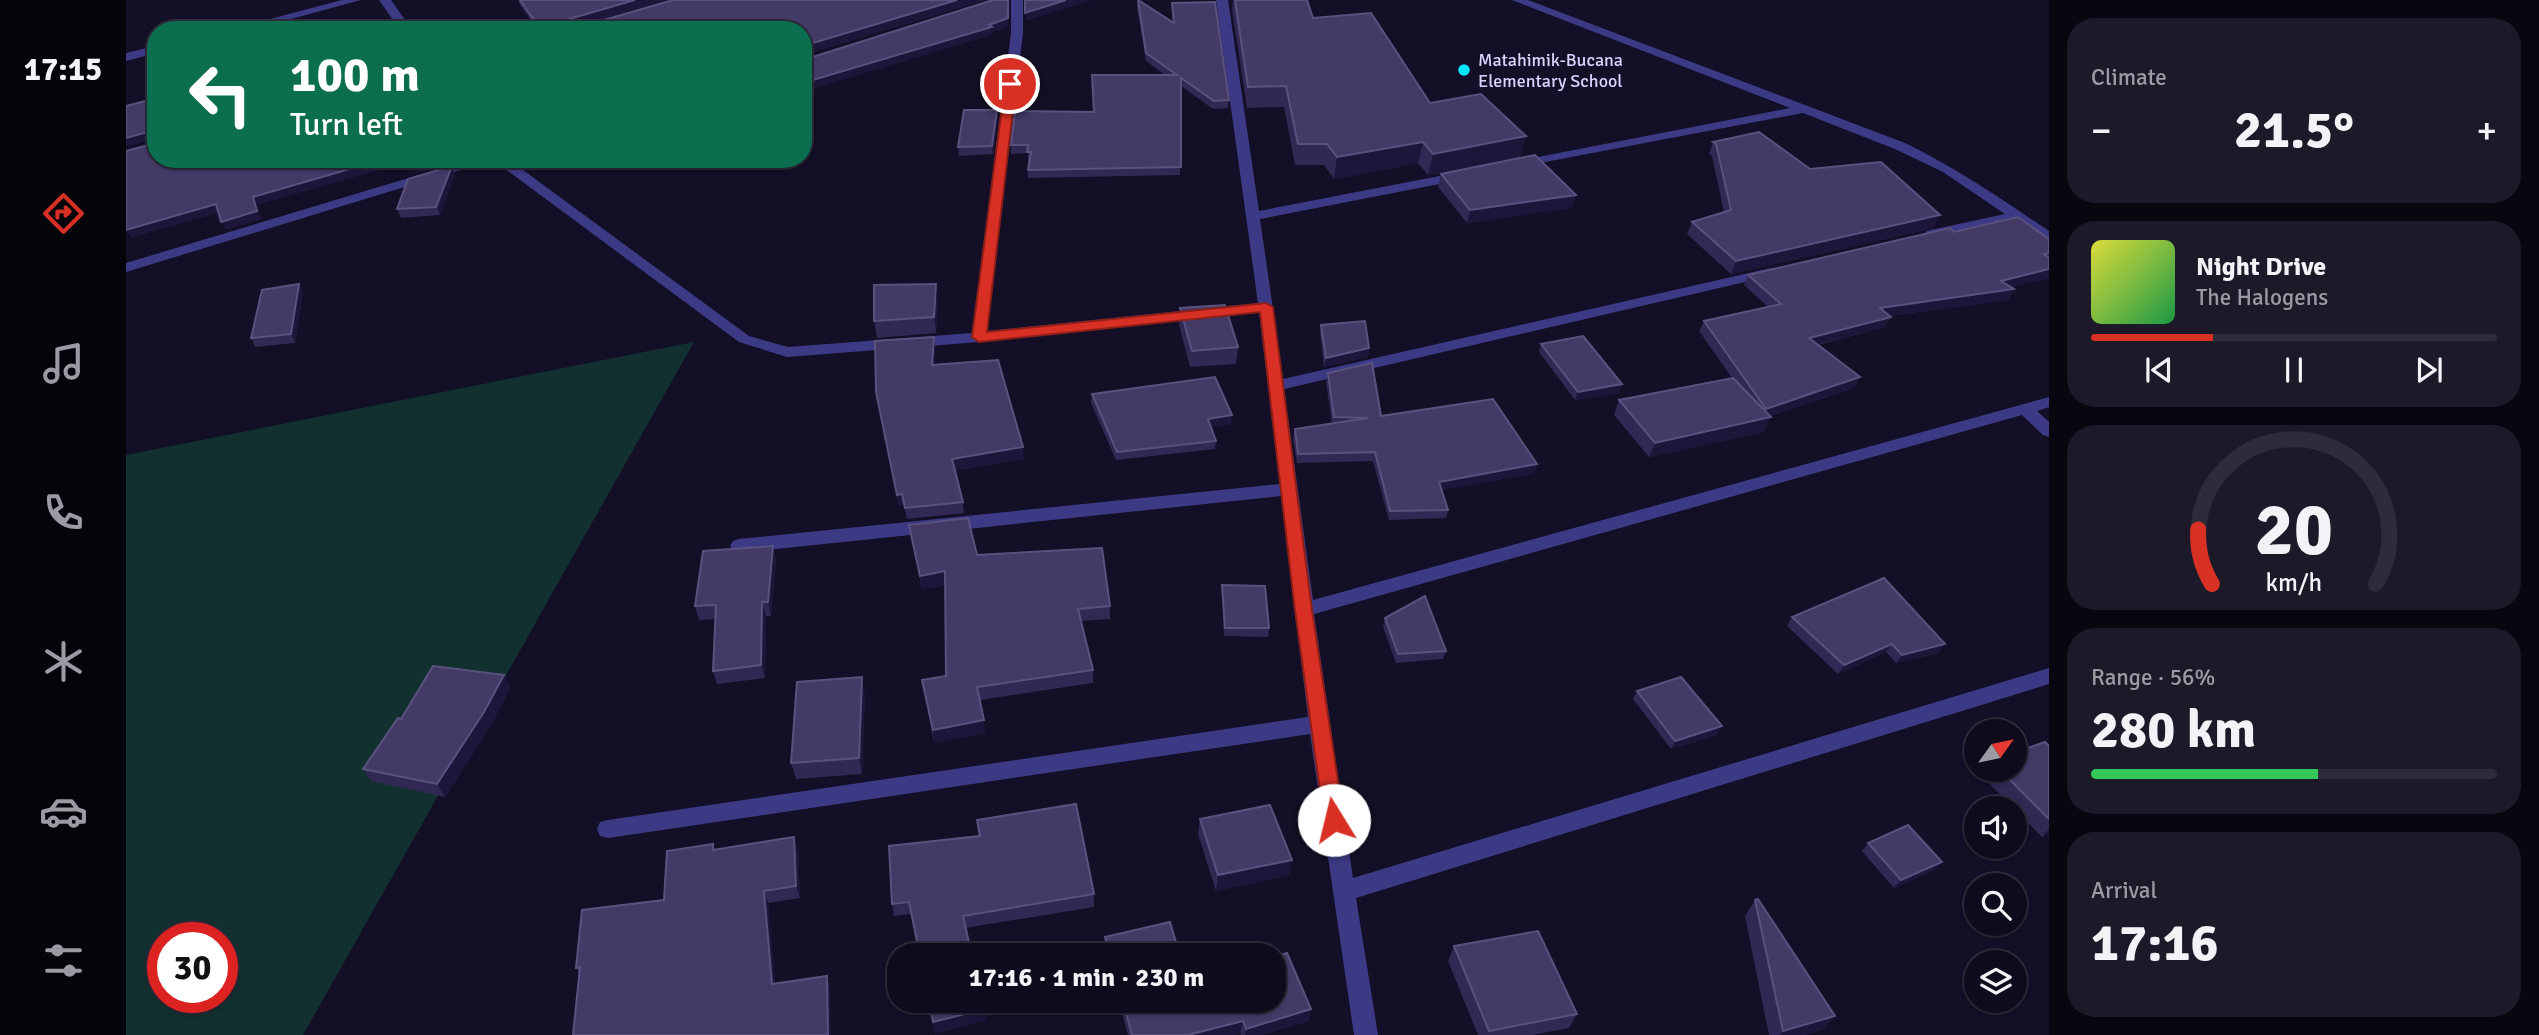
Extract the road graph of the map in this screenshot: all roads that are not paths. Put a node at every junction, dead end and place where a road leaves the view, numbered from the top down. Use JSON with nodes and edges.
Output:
{"nodes":[{"id":1,"x":355,"y":0,"type":"edge"},
{"id":2,"x":385,"y":0,"type":"edge"},
{"id":3,"x":1017,"y":0,"type":"edge"},
{"id":4,"x":1222,"y":0,"type":"edge"},
{"id":5,"x":1517,"y":0,"type":"edge"},
{"id":6,"x":271,"y":21,"type":"edge"},
{"id":7,"x":400,"y":21,"type":"edge"},
{"id":8,"x":147,"y":51,"type":"edge"},
{"id":9,"x":126,"y":57,"type":"edge"},
{"id":10,"x":1807,"y":109,"type":"junction"},
{"id":11,"x":1510,"y":166,"type":"edge"},
{"id":12,"x":457,"y":168,"type":"edge"},
{"id":13,"x":511,"y":168,"type":"edge"},
{"id":14,"x":1470,"y":174,"type":"edge"},
{"id":15,"x":2017,"y":215,"type":"junction"},
{"id":16,"x":1254,"y":216,"type":"junction"},
{"id":17,"x":1922,"y":236,"type":"edge"},
{"id":18,"x":2049,"y":237,"type":"edge"},
{"id":19,"x":126,"y":268,"type":"edge"},
{"id":20,"x":1788,"y":268,"type":"edge"},
{"id":21,"x":1266,"y":307,"type":"junction"},
{"id":22,"x":979,"y":337,"type":"junction"},
{"id":23,"x":1276,"y":386,"type":"junction"},
{"id":24,"x":2049,"y":402,"type":"edge"},
{"id":25,"x":2025,"y":409,"type":"junction"},
{"id":26,"x":2049,"y":431,"type":"edge"},
{"id":27,"x":1290,"y":489,"type":"junction"},
{"id":28,"x":739,"y":545,"type":"edge"},
{"id":29,"x":1304,"y":610,"type":"junction"},
{"id":30,"x":2049,"y":676,"type":"edge"},
{"id":31,"x":1319,"y":724,"type":"junction"},
{"id":32,"x":608,"y":830,"type":"dead end"},
{"id":33,"x":1345,"y":891,"type":"junction"},
{"id":34,"x":1366,"y":1035,"type":"edge"}],
"edges":[{"from":1,"to":6,"type":"street"},
{"from":2,"to":7,"type":"street"},
{"from":3,"to":22,"type":"street"},
{"from":4,"to":16,"type":"street"},
{"from":5,"to":10,"type":"street"},
{"from":8,"to":9,"type":"street"},
{"from":10,"to":11,"type":"street"},
{"from":10,"to":15,"type":"street"},
{"from":12,"to":19,"type":"street"},
{"from":13,"to":22,"type":"street"},
{"from":14,"to":16,"type":"street"},
{"from":15,"to":17,"type":"street"},
{"from":15,"to":18,"type":"street"},
{"from":16,"to":21,"type":"street"},
{"from":20,"to":23,"type":"street"},
{"from":21,"to":22,"type":"street"},
{"from":21,"to":23,"type":"street"},
{"from":23,"to":27,"type":"street"},
{"from":24,"to":25,"type":"street"},
{"from":25,"to":26,"type":"street"},
{"from":25,"to":29,"type":"street"},
{"from":27,"to":28,"type":"street"},
{"from":27,"to":29,"type":"street"},
{"from":29,"to":31,"type":"street"},
{"from":30,"to":33,"type":"street"},
{"from":31,"to":32,"type":"street"},
{"from":31,"to":33,"type":"street"},
{"from":33,"to":34,"type":"street"}]}
